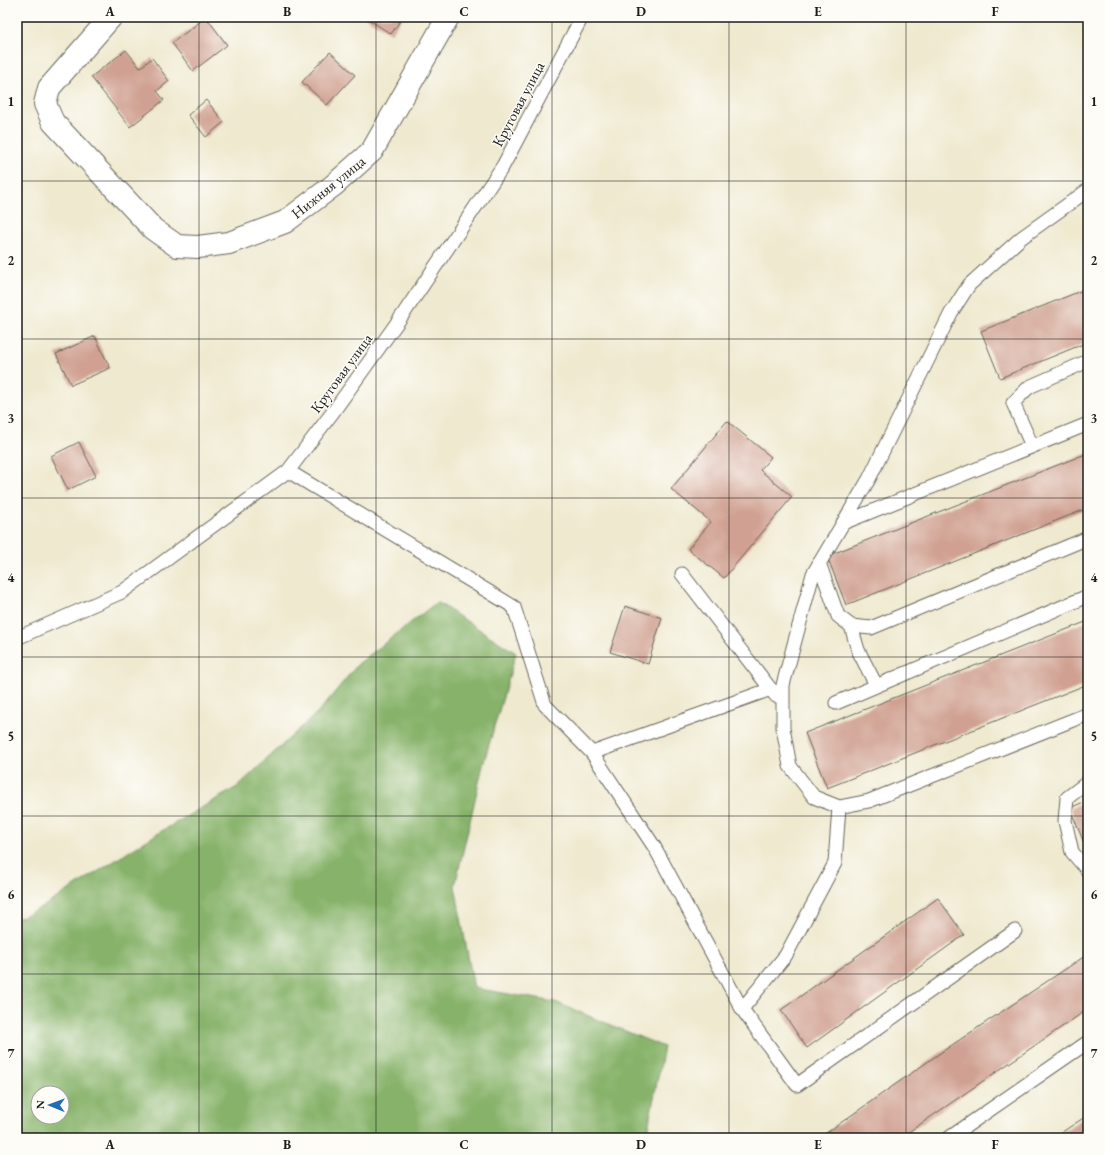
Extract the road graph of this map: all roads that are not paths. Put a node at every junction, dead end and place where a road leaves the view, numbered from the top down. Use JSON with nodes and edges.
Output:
{"nodes":[{"id":1,"x":111,"y":17,"type":"edge"},
{"id":2,"x":448,"y":17,"type":"edge"},
{"id":3,"x":582,"y":17,"type":"edge"},
{"id":4,"x":1088,"y":190,"type":"edge"},
{"id":5,"x":1088,"y":361,"type":"edge"},
{"id":6,"x":1088,"y":424,"type":"edge"},
{"id":7,"x":1032,"y":446,"type":"junction"},
{"id":8,"x":288,"y":471,"type":"junction"},
{"id":9,"x":843,"y":523,"type":"junction"},
{"id":10,"x":1088,"y":538,"type":"edge"},
{"id":11,"x":819,"y":563,"type":"junction"},
{"id":12,"x":682,"y":574,"type":"dead end"},
{"id":13,"x":1088,"y":596,"type":"edge"},
{"id":14,"x":851,"y":626,"type":"junction"},
{"id":15,"x":17,"y":638,"type":"edge"},
{"id":16,"x":876,"y":685,"type":"junction"},
{"id":17,"x":771,"y":689,"type":"junction"},
{"id":18,"x":836,"y":703,"type":"dead end"},
{"id":19,"x":783,"y":705,"type":"junction"},
{"id":20,"x":1088,"y":714,"type":"edge"},
{"id":21,"x":592,"y":754,"type":"junction"},
{"id":22,"x":1088,"y":782,"type":"edge"},
{"id":23,"x":839,"y":807,"type":"junction"},
{"id":24,"x":1088,"y":871,"type":"edge"},
{"id":25,"x":1015,"y":931,"type":"dead end"},
{"id":26,"x":742,"y":1009,"type":"junction"},
{"id":27,"x":1088,"y":1042,"type":"edge"},
{"id":28,"x":948,"y":1138,"type":"edge"}],
"edges":[{"from":1,"to":2,"type":"street","name":"Нижняя улица"},
{"from":3,"to":8,"type":"lane","name":"Круговая улица"},
{"from":4,"to":9,"type":"lane"},
{"from":5,"to":7,"type":"lane"},
{"from":6,"to":7,"type":"lane"},
{"from":7,"to":9,"type":"lane"},
{"from":8,"to":15,"type":"lane","name":"Круговая улица"},
{"from":8,"to":21,"type":"lane"},
{"from":9,"to":11,"type":"lane"},
{"from":10,"to":14,"type":"lane"},
{"from":11,"to":14,"type":"lane"},
{"from":11,"to":19,"type":"lane"},
{"from":12,"to":17,"type":"lane"},
{"from":13,"to":16,"type":"lane"},
{"from":14,"to":16,"type":"lane"},
{"from":16,"to":18,"type":"lane"},
{"from":17,"to":19,"type":"lane"},
{"from":17,"to":21,"type":"lane"},
{"from":19,"to":23,"type":"lane"},
{"from":20,"to":23,"type":"lane"},
{"from":21,"to":26,"type":"lane"},
{"from":22,"to":24,"type":"lane"},
{"from":23,"to":26,"type":"lane"},
{"from":25,"to":26,"type":"lane"},
{"from":27,"to":28,"type":"lane"}]}
